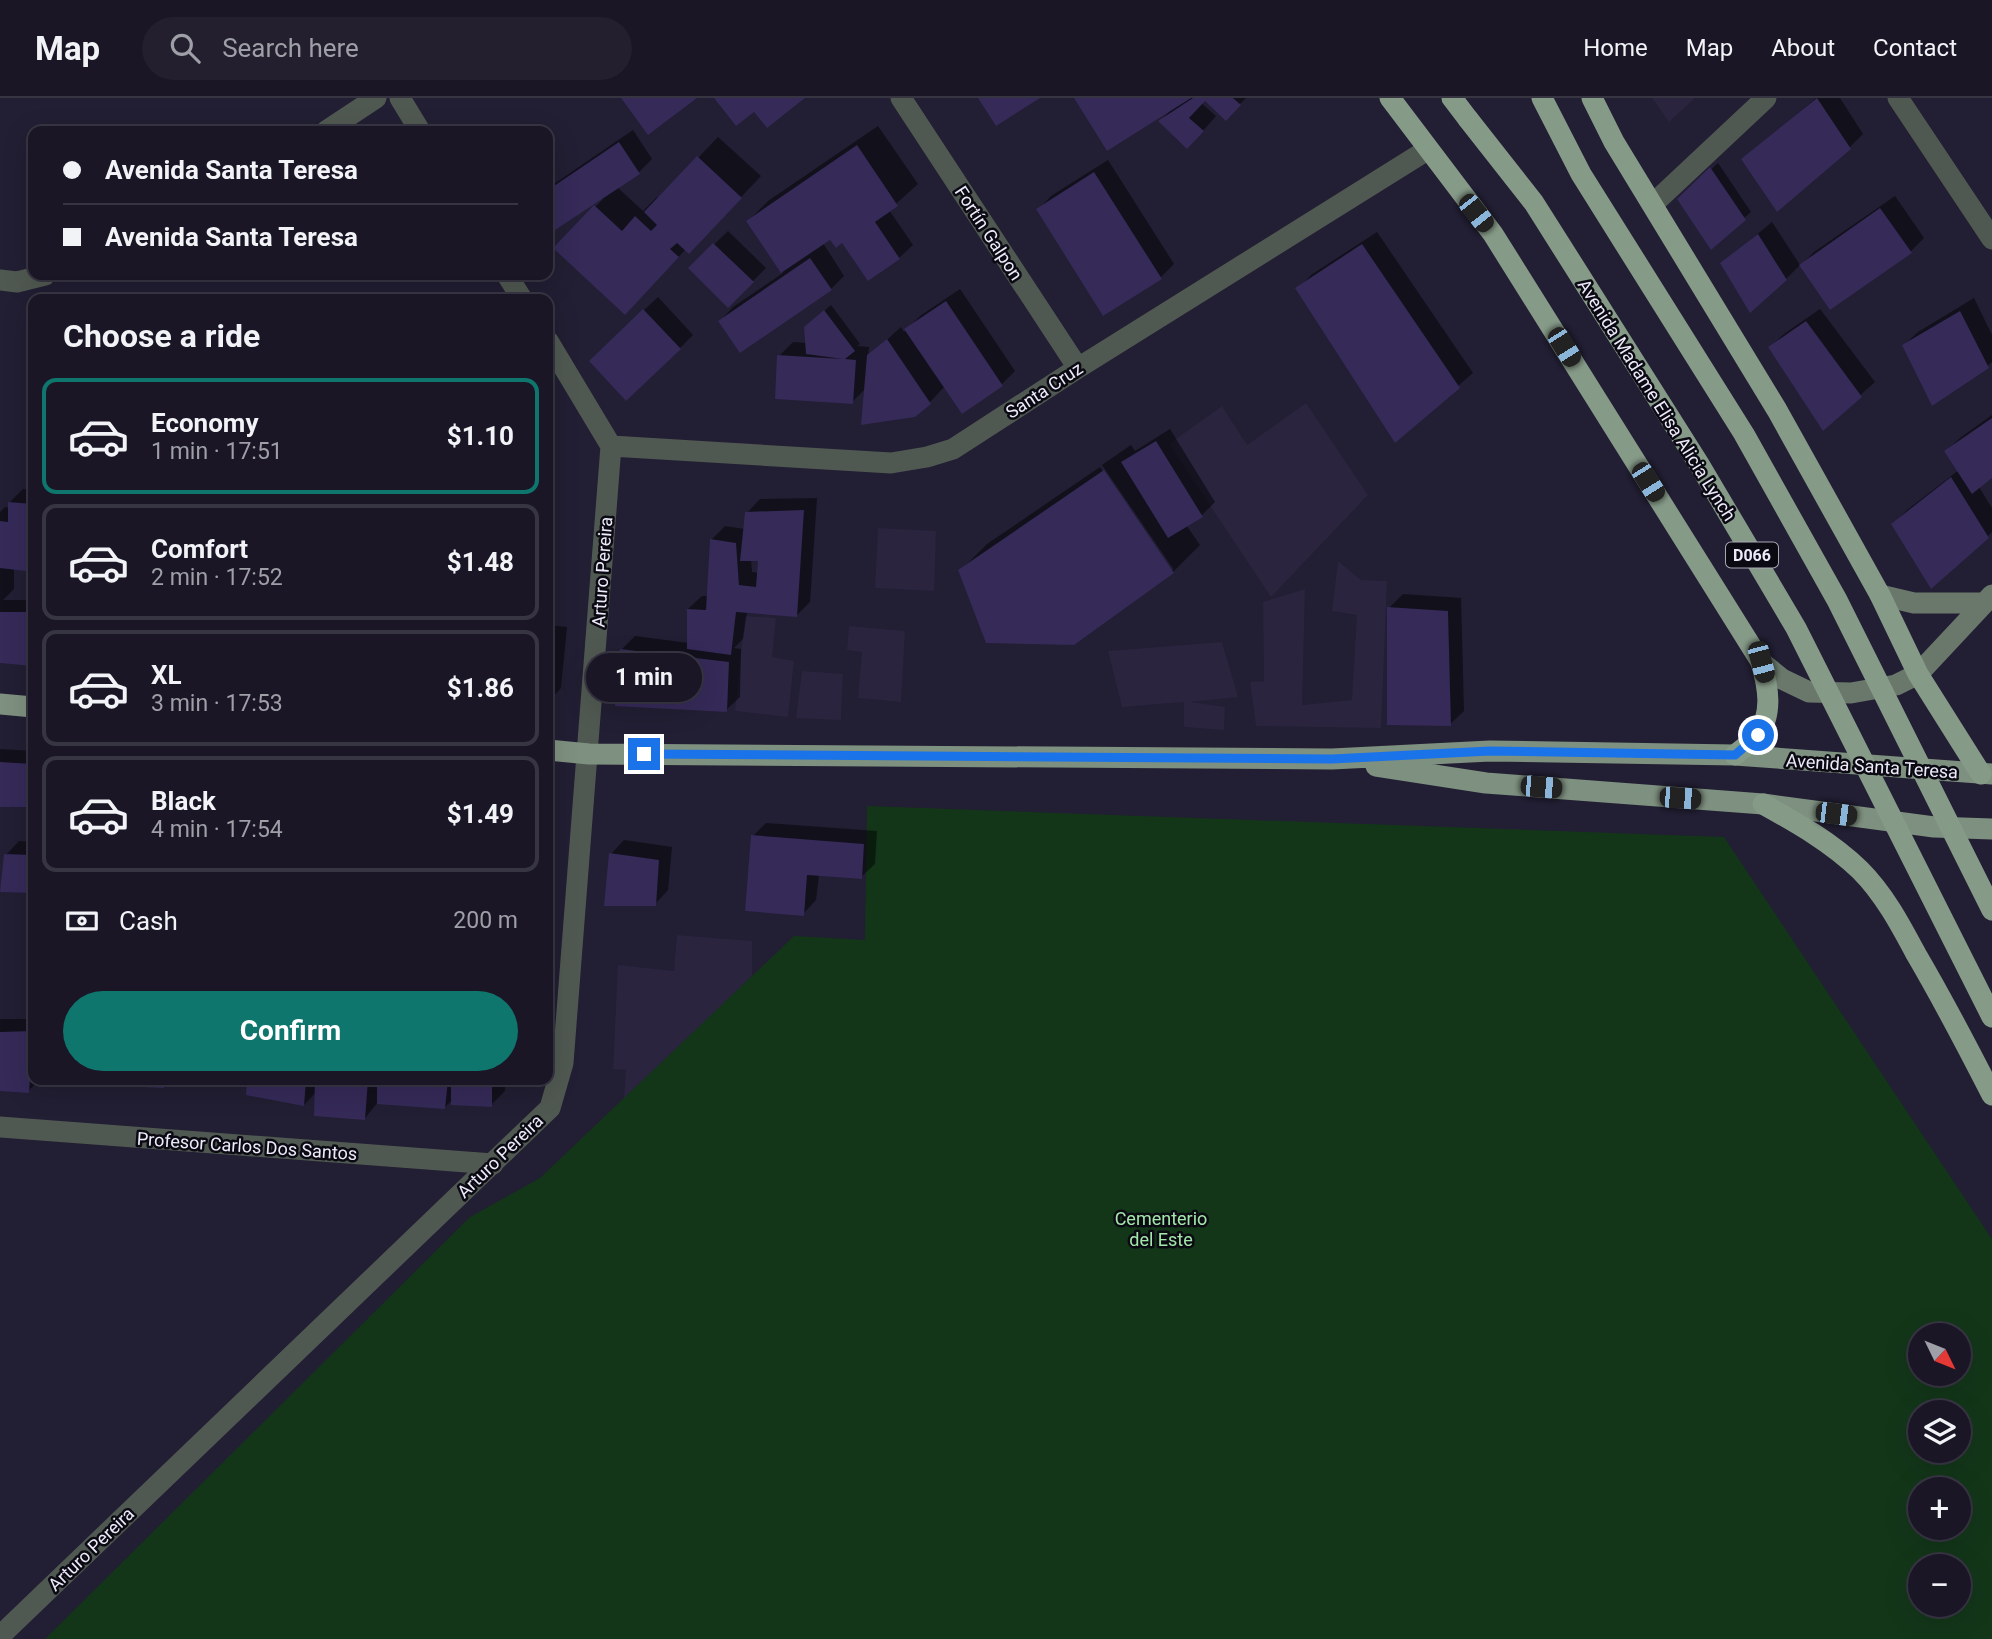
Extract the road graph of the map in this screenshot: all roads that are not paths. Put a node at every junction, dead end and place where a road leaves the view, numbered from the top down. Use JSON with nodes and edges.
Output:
{"nodes":[{"id":1,"x":376,"y":98,"type":"edge"},
{"id":2,"x":400,"y":98,"type":"edge"},
{"id":3,"x":901,"y":98,"type":"edge"},
{"id":4,"x":1390,"y":98,"type":"edge"},
{"id":5,"x":1452,"y":98,"type":"edge"},
{"id":6,"x":1542,"y":98,"type":"edge"},
{"id":7,"x":1592,"y":98,"type":"edge"},
{"id":8,"x":1766,"y":98,"type":"edge"},
{"id":9,"x":1898,"y":98,"type":"edge"},
{"id":10,"x":334,"y":126,"type":"edge"},
{"id":11,"x":417,"y":126,"type":"edge"},
{"id":12,"x":1427,"y":150,"type":"junction"},
{"id":13,"x":1653,"y":204,"type":"junction"},
{"id":14,"x":1992,"y":239,"type":"edge"},
{"id":15,"x":28,"y":279,"type":"edge"},
{"id":16,"x":0,"y":280,"type":"edge"},
{"id":17,"x":553,"y":349,"type":"edge"},
{"id":18,"x":1078,"y":368,"type":"junction"},
{"id":19,"x":611,"y":446,"type":"junction"},
{"id":20,"x":1880,"y":596,"type":"junction"},
{"id":21,"x":1988,"y":599,"type":"edge"},
{"id":22,"x":1761,"y":662,"type":"junction"},
{"id":23,"x":1919,"y":674,"type":"junction"},
{"id":24,"x":0,"y":704,"type":"edge"},
{"id":25,"x":28,"y":706,"type":"edge"},
{"id":26,"x":553,"y":750,"type":"edge"},
{"id":27,"x":589,"y":754,"type":"junction"},
{"id":28,"x":1735,"y":755,"type":"junction"},
{"id":29,"x":1332,"y":759,"type":"junction"},
{"id":30,"x":1987,"y":774,"type":"edge"},
{"id":31,"x":1763,"y":804,"type":"junction"},
{"id":32,"x":1992,"y":829,"type":"edge"},
{"id":33,"x":1992,"y":910,"type":"edge"},
{"id":34,"x":1992,"y":1017,"type":"edge"},
{"id":35,"x":1992,"y":1095,"type":"edge"},
{"id":36,"x":0,"y":1127,"type":"edge"},
{"id":37,"x":493,"y":1164,"type":"junction"},
{"id":38,"x":0,"y":1636,"type":"edge"}],
"edges":[{"from":1,"to":10,"type":"street"},
{"from":2,"to":11,"type":"street"},
{"from":3,"to":18,"type":"street","name":"Fortín Galpon"},
{"from":4,"to":12,"type":"highway"},
{"from":5,"to":34,"type":"highway","name":"Avenida Madame Elisa Alicia Lynch","number":"D066","bridge":true},
{"from":6,"to":33,"type":"highway","number":"D066","bridge":true},
{"from":7,"to":13,"type":"highway"},
{"from":8,"to":13,"type":"street"},
{"from":9,"to":14,"type":"street"},
{"from":12,"to":18,"type":"street","name":"Santa Cruz"},
{"from":12,"to":22,"type":"highway"},
{"from":13,"to":20,"type":"highway"},
{"from":15,"to":16,"type":"street"},
{"from":17,"to":19,"type":"street"},
{"from":18,"to":19,"type":"street","name":"Santa Cruz"},
{"from":19,"to":27,"type":"street","name":"Arturo Pereira"},
{"from":20,"to":21,"type":"main road"},
{"from":20,"to":23,"type":"highway"},
{"from":21,"to":23,"type":"main road"},
{"from":22,"to":23,"type":"main road"},
{"from":22,"to":28,"type":"highway"},
{"from":23,"to":30,"type":"highway"},
{"from":24,"to":25,"type":"main road"},
{"from":26,"to":27,"type":"main road","name":"Avenida Santa Teresa"},
{"from":27,"to":29,"type":"main road","name":"Avenida Santa Teresa"},
{"from":27,"to":37,"type":"street","name":"Arturo Pereira"},
{"from":28,"to":29,"type":"main road","name":"Avenida Santa Teresa"},
{"from":28,"to":30,"type":"main road","name":"Avenida Santa Teresa"},
{"from":29,"to":31,"type":"main road","name":"Avenida Santa Teresa"},
{"from":31,"to":32,"type":"main road","name":"Avenida Santa Teresa"},
{"from":31,"to":35,"type":"highway"},
{"from":36,"to":37,"type":"street","name":"Profesor Carlos Dos Santos"},
{"from":37,"to":38,"type":"street","name":"Arturo Pereira"}]}
